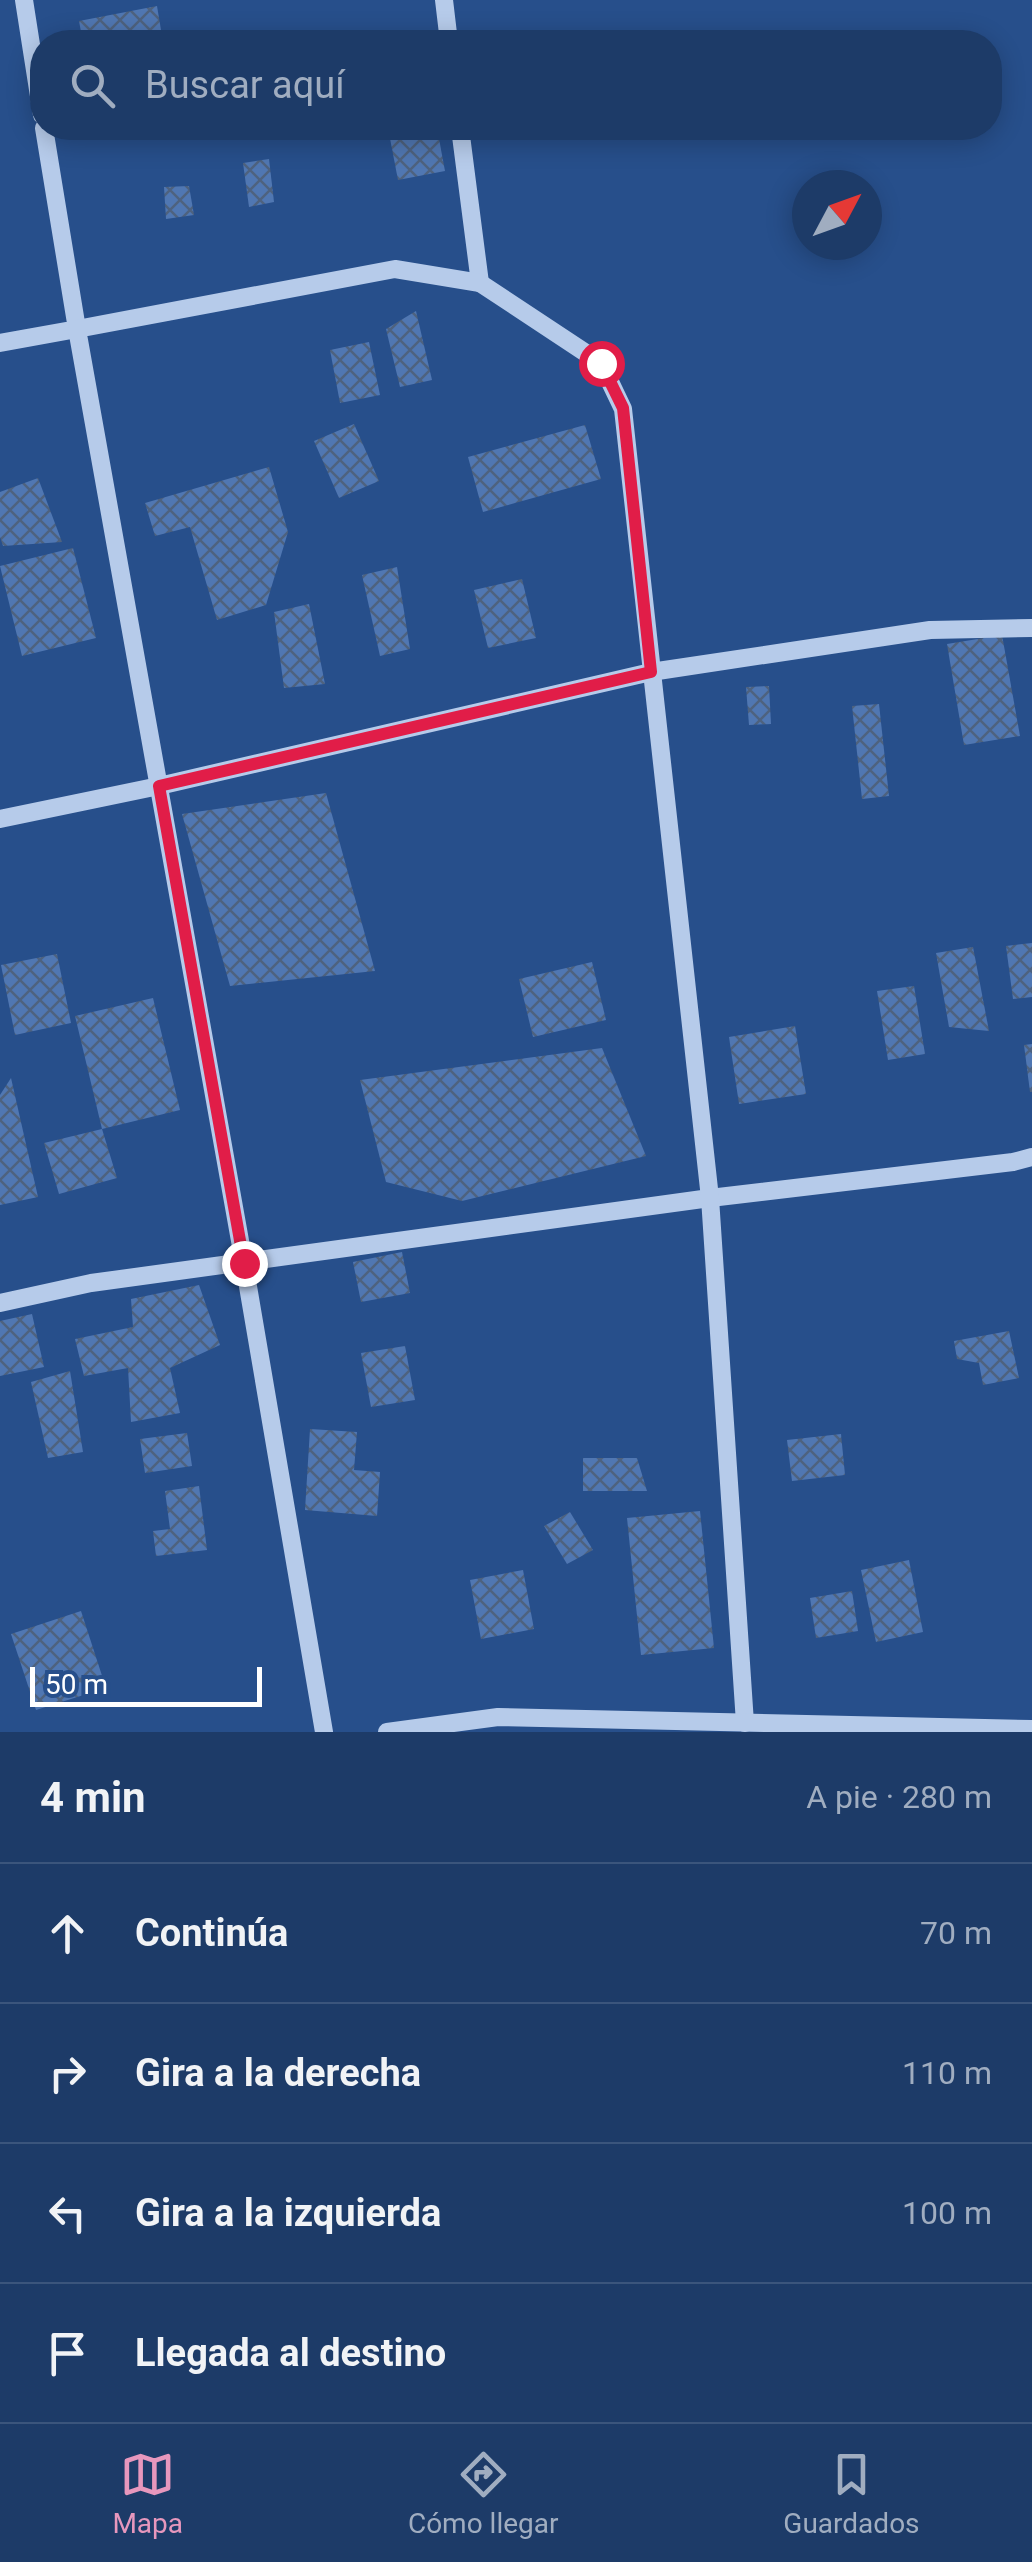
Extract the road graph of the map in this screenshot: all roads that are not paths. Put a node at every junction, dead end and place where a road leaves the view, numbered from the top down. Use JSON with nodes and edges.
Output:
{"nodes":[{"id":1,"x":24,"y":0,"type":"edge"},
{"id":2,"x":444,"y":0,"type":"edge"},
{"id":3,"x":448,"y":30,"type":"edge"},
{"id":4,"x":30,"y":38,"type":"edge"},
{"id":5,"x":46,"y":140,"type":"edge"},
{"id":6,"x":462,"y":140,"type":"edge"},
{"id":7,"x":480,"y":283,"type":"junction"},
{"id":8,"x":76,"y":328,"type":"junction"},
{"id":9,"x":0,"y":343,"type":"edge"},
{"id":10,"x":1032,"y":628,"type":"edge"},
{"id":11,"x":651,"y":672,"type":"junction"},
{"id":12,"x":159,"y":786,"type":"junction"},
{"id":13,"x":0,"y":819,"type":"edge"},
{"id":14,"x":1032,"y":1157,"type":"edge"},
{"id":15,"x":710,"y":1198,"type":"junction"},
{"id":16,"x":244,"y":1263,"type":"junction"},
{"id":17,"x":0,"y":1303,"type":"edge"},
{"id":18,"x":745,"y":1724,"type":"junction"},
{"id":19,"x":670,"y":1727,"type":"edge"},
{"id":20,"x":1032,"y":1729,"type":"edge"},
{"id":21,"x":324,"y":1732,"type":"edge"},
{"id":22,"x":387,"y":1732,"type":"edge"}],
"edges":[{"from":1,"to":4,"type":"street"},
{"from":2,"to":3,"type":"street"},
{"from":5,"to":8,"type":"street"},
{"from":6,"to":7,"type":"street"},
{"from":7,"to":8,"type":"street"},
{"from":7,"to":11,"type":"street"},
{"from":8,"to":9,"type":"street"},
{"from":8,"to":12,"type":"street"},
{"from":10,"to":11,"type":"street"},
{"from":11,"to":12,"type":"street"},
{"from":11,"to":15,"type":"street"},
{"from":12,"to":13,"type":"street"},
{"from":12,"to":16,"type":"street"},
{"from":14,"to":15,"type":"street"},
{"from":15,"to":16,"type":"street"},
{"from":15,"to":18,"type":"street"},
{"from":16,"to":17,"type":"street"},
{"from":16,"to":21,"type":"street"},
{"from":18,"to":19,"type":"street"},
{"from":18,"to":20,"type":"street"},
{"from":19,"to":22,"type":"street"}]}
